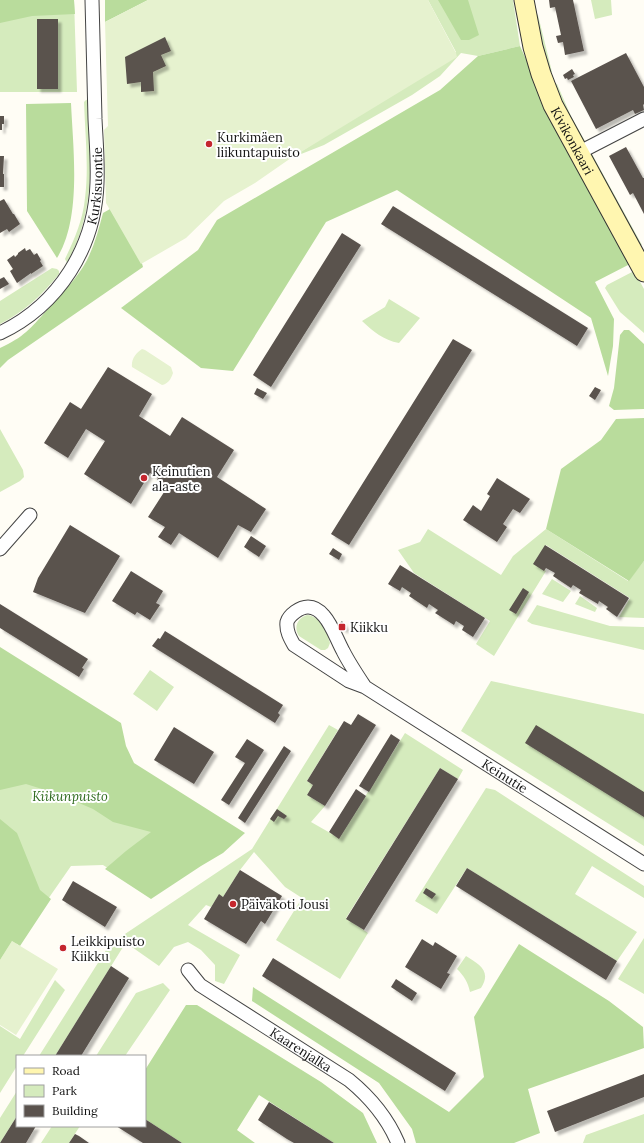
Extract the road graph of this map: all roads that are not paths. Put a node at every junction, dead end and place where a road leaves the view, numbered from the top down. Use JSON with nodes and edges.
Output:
{"nodes":[{"id":1,"x":92,"y":0,"type":"edge"},
{"id":2,"x":524,"y":0,"type":"edge"},
{"id":3,"x":644,"y":119,"type":"edge"},
{"id":4,"x":578,"y":153,"type":"junction"},
{"id":5,"x":644,"y":272,"type":"edge"},
{"id":6,"x":0,"y":333,"type":"edge"},
{"id":7,"x":30,"y":515,"type":"dead end"},
{"id":8,"x":0,"y":549,"type":"edge"},
{"id":9,"x":365,"y":687,"type":"junction"},
{"id":10,"x":644,"y":864,"type":"edge"},
{"id":11,"x":188,"y":970,"type":"dead end"},
{"id":12,"x":398,"y":1143,"type":"edge"}],
"edges":[{"from":1,"to":6,"type":"street","name":"Kurkisuontie"},
{"from":2,"to":4,"type":"street","name":"Kivikonkaari"},
{"from":3,"to":4,"type":"street"},
{"from":4,"to":5,"type":"street","name":"Kivikonkaari"},
{"from":7,"to":8,"type":"street"},
{"from":9,"to":9,"type":"street","name":"Keinutie"},
{"from":9,"to":10,"type":"street","name":"Keinutie"},
{"from":11,"to":12,"type":"street","name":"Kaarenjalka"}]}
